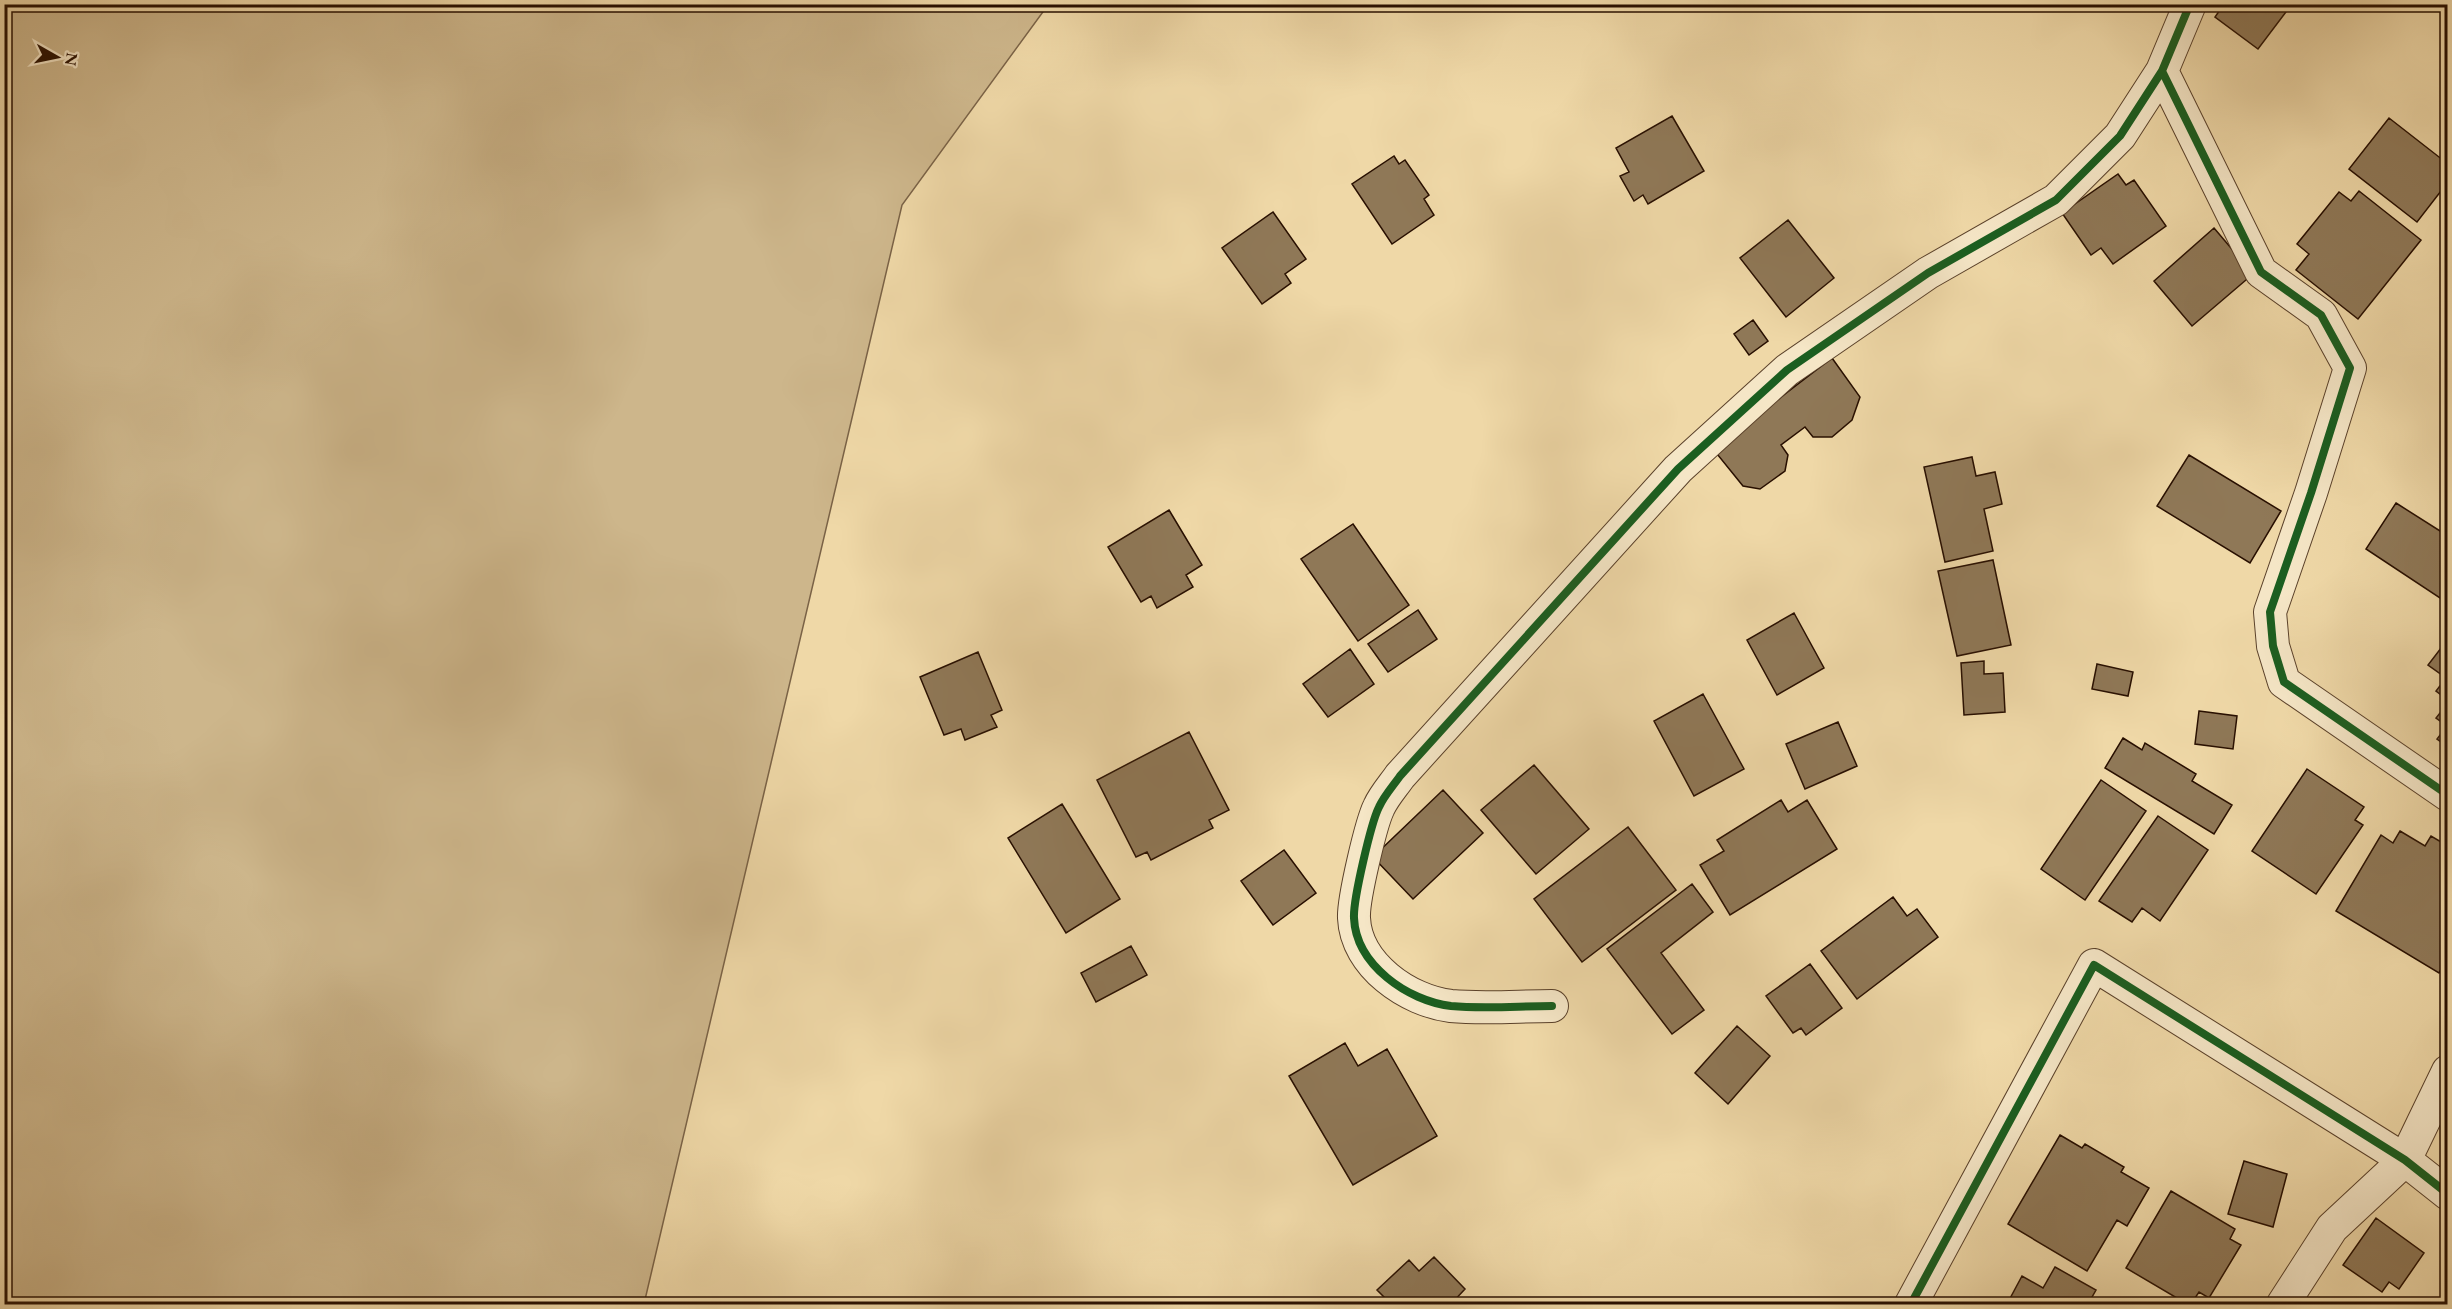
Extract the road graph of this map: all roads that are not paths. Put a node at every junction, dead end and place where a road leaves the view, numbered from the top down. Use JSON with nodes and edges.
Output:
{"nodes":[{"id":1,"x":2190,"y":4,"type":"edge"},
{"id":2,"x":2162,"y":71,"type":"junction"},
{"id":3,"x":2448,"y":795,"type":"edge"},
{"id":4,"x":1552,"y":1006,"type":"dead end"},
{"id":5,"x":2448,"y":1071,"type":"edge"},
{"id":6,"x":2404,"y":1160,"type":"junction"},
{"id":7,"x":2448,"y":1194,"type":"edge"},
{"id":8,"x":1911,"y":1305,"type":"edge"},
{"id":9,"x":2283,"y":1305,"type":"edge"}],
"edges":[{"from":1,"to":2,"type":"street"},
{"from":2,"to":3,"type":"street"},
{"from":2,"to":4,"type":"street"},
{"from":5,"to":6,"type":"street"},
{"from":6,"to":7,"type":"street"},
{"from":6,"to":8,"type":"street"},
{"from":6,"to":9,"type":"street"}]}
